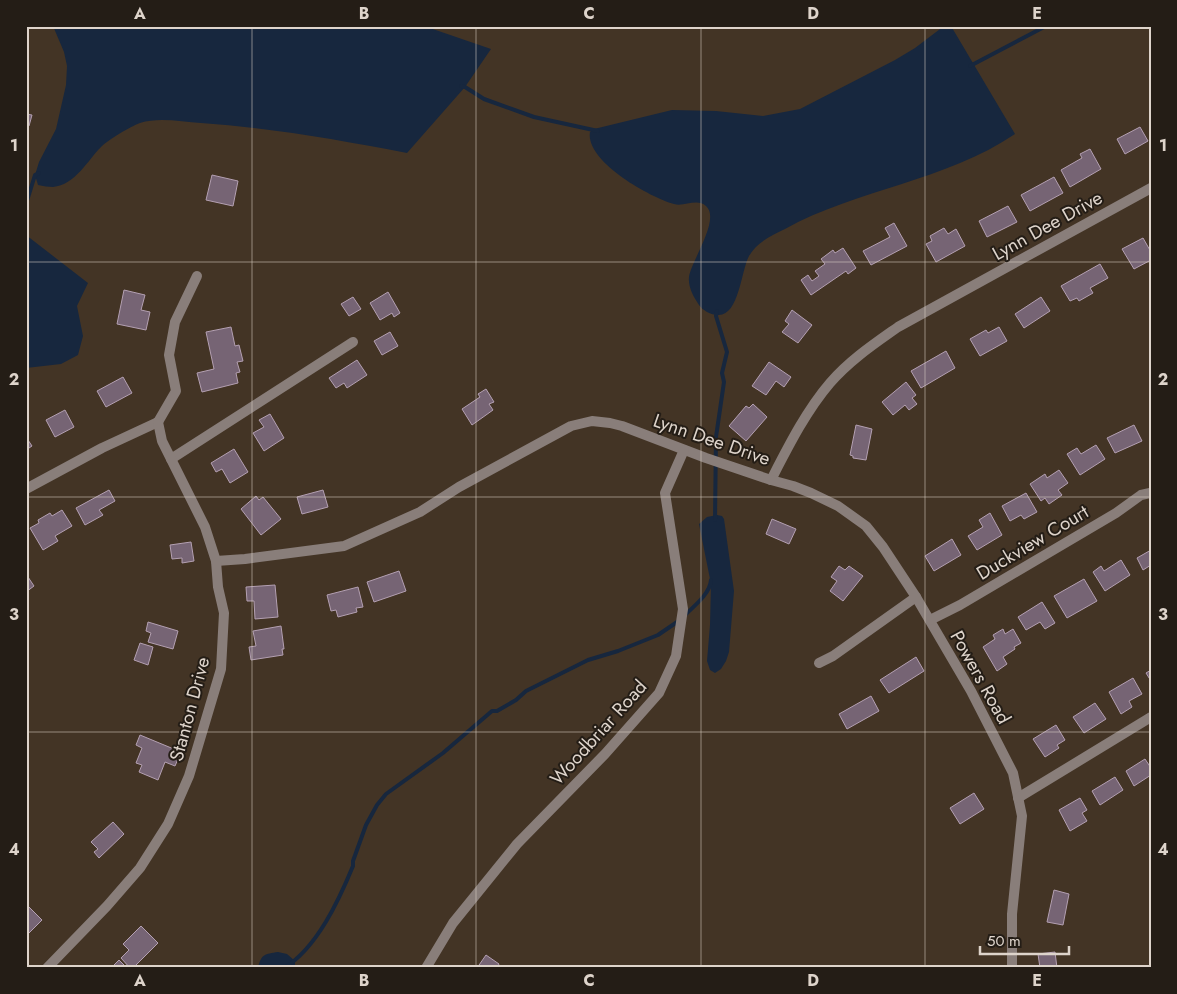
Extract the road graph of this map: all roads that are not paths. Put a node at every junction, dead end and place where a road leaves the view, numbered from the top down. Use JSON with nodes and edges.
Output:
{"nodes":[{"id":1,"x":1151,"y":188,"type":"edge"},
{"id":2,"x":198,"y":276,"type":"dead end"},
{"id":3,"x":353,"y":342,"type":"dead end"},
{"id":4,"x":158,"y":422,"type":"junction"},
{"id":5,"x":684,"y":450,"type":"junction"},
{"id":6,"x":171,"y":460,"type":"junction"},
{"id":7,"x":771,"y":480,"type":"junction"},
{"id":8,"x":26,"y":489,"type":"edge"},
{"id":9,"x":1150,"y":493,"type":"edge"},
{"id":10,"x":216,"y":561,"type":"junction"},
{"id":11,"x":916,"y":597,"type":"junction"},
{"id":12,"x":930,"y":620,"type":"junction"},
{"id":13,"x":819,"y":663,"type":"dead end"},
{"id":14,"x":1151,"y":717,"type":"edge"},
{"id":15,"x":1018,"y":798,"type":"junction"},
{"id":16,"x":47,"y":968,"type":"edge"},
{"id":17,"x":426,"y":968,"type":"edge"},
{"id":18,"x":1012,"y":968,"type":"edge"}],
"edges":[{"from":1,"to":7,"type":"street","name":"Lynn Dee Drive"},
{"from":2,"to":4,"type":"street"},
{"from":3,"to":6,"type":"street"},
{"from":4,"to":6,"type":"street","name":"Stanton Drive"},
{"from":4,"to":8,"type":"street"},
{"from":5,"to":7,"type":"street","name":"Lynn Dee Drive"},
{"from":5,"to":10,"type":"street","name":"Lynn Dee Drive"},
{"from":5,"to":17,"type":"street","name":"Woodbriar Road"},
{"from":6,"to":10,"type":"street","name":"Stanton Drive"},
{"from":7,"to":11,"type":"street","name":"Powers Road"},
{"from":9,"to":12,"type":"street","name":"Duckview Court"},
{"from":10,"to":16,"type":"street","name":"Stanton Drive"},
{"from":11,"to":12,"type":"street","name":"Powers Road"},
{"from":11,"to":13,"type":"street"},
{"from":12,"to":15,"type":"street","name":"Powers Road"},
{"from":14,"to":15,"type":"street"},
{"from":15,"to":18,"type":"street","name":"Powers Road"}]}
